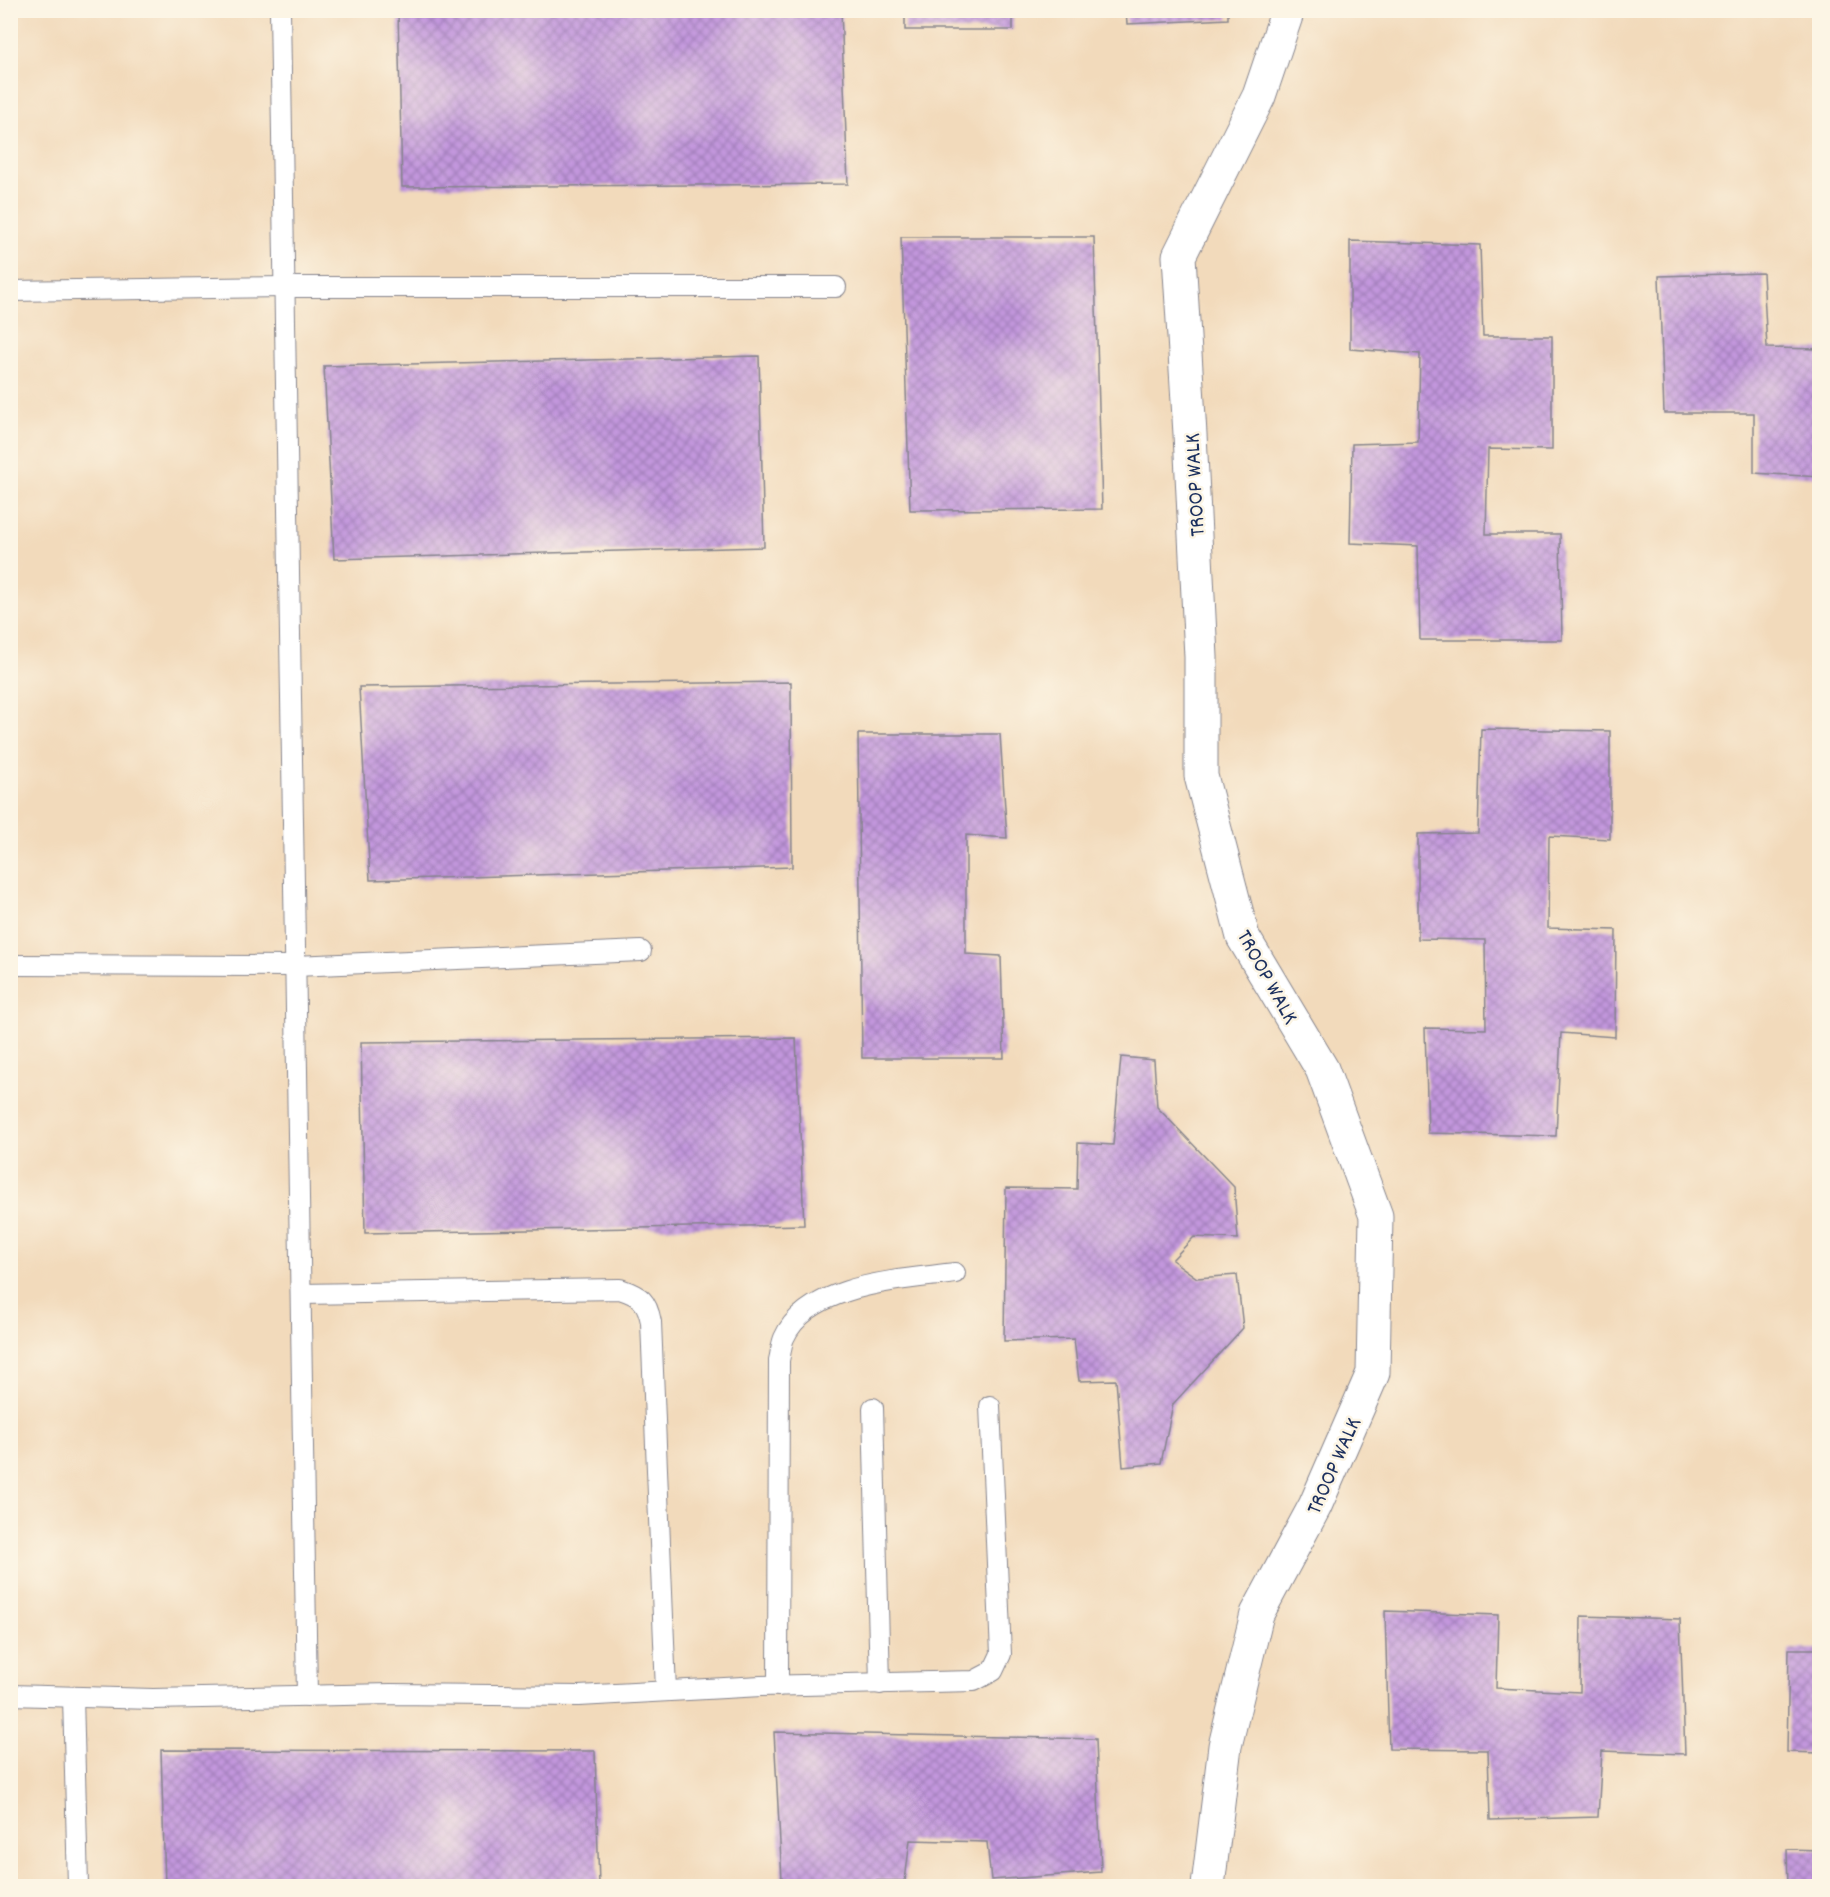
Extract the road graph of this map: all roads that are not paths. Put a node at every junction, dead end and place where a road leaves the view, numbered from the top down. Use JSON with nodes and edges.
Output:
{"nodes":[{"id":1,"x":280,"y":10,"type":"edge"},
{"id":2,"x":1288,"y":10,"type":"edge"},
{"id":3,"x":285,"y":287,"type":"junction"},
{"id":4,"x":836,"y":287,"type":"dead end"},
{"id":5,"x":10,"y":291,"type":"edge"},
{"id":6,"x":641,"y":951,"type":"dead end"},
{"id":7,"x":10,"y":965,"type":"edge"},
{"id":8,"x":296,"y":966,"type":"junction"},
{"id":9,"x":955,"y":1272,"type":"dead end"},
{"id":10,"x":301,"y":1294,"type":"junction"},
{"id":11,"x":990,"y":1406,"type":"dead end"},
{"id":12,"x":873,"y":1408,"type":"dead end"},
{"id":13,"x":880,"y":1684,"type":"junction"},
{"id":14,"x":778,"y":1686,"type":"junction"},
{"id":15,"x":666,"y":1691,"type":"junction"},
{"id":16,"x":10,"y":1695,"type":"edge"},
{"id":17,"x":307,"y":1696,"type":"junction"},
{"id":18,"x":73,"y":1697,"type":"junction"},
{"id":19,"x":78,"y":1887,"type":"edge"},
{"id":20,"x":1208,"y":1887,"type":"edge"}],
"edges":[{"from":1,"to":3,"type":"lane"},
{"from":2,"to":20,"type":"street","name":"TROOP WALK"},
{"from":3,"to":4,"type":"lane"},
{"from":3,"to":5,"type":"lane"},
{"from":3,"to":8,"type":"lane"},
{"from":6,"to":8,"type":"lane"},
{"from":7,"to":8,"type":"lane"},
{"from":8,"to":10,"type":"lane"},
{"from":9,"to":14,"type":"lane"},
{"from":10,"to":15,"type":"lane"},
{"from":10,"to":17,"type":"lane"},
{"from":11,"to":13,"type":"lane"},
{"from":12,"to":13,"type":"lane"},
{"from":13,"to":14,"type":"lane"},
{"from":14,"to":15,"type":"lane"},
{"from":15,"to":17,"type":"lane"},
{"from":16,"to":18,"type":"lane"},
{"from":17,"to":18,"type":"lane"},
{"from":18,"to":19,"type":"lane"}]}
